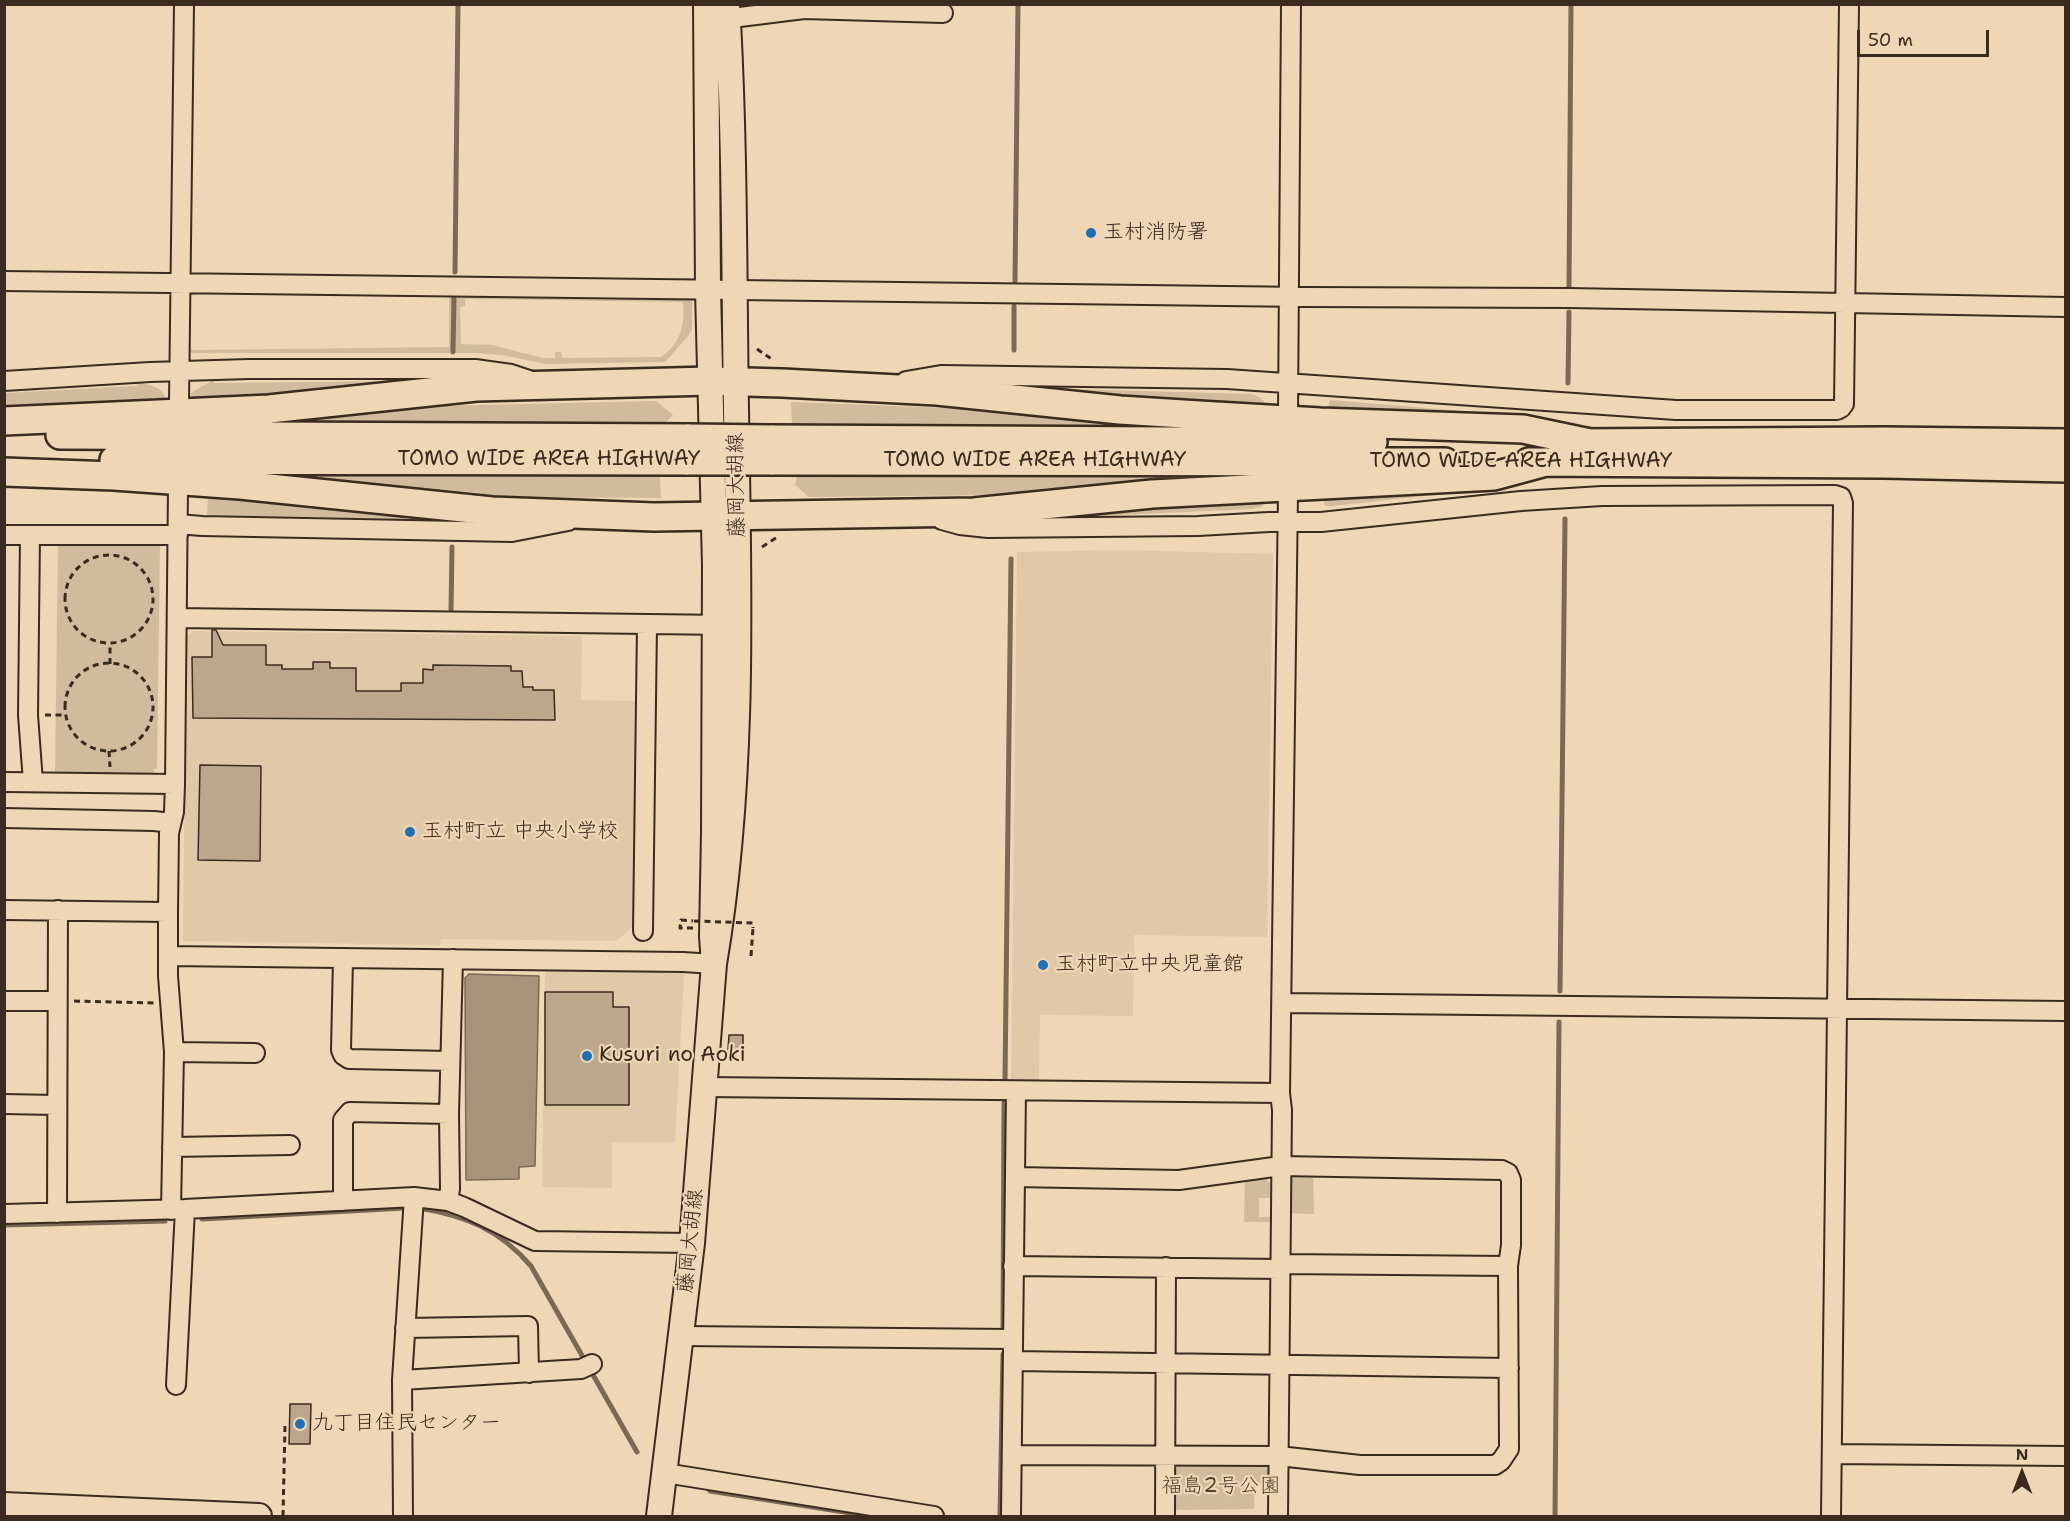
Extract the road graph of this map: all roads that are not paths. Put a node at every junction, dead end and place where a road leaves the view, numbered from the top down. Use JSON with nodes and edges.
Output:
{"nodes":[{"id":1,"x":184,"y":4,"type":"edge"},
{"id":2,"x":1291,"y":4,"type":"edge"},
{"id":3,"x":1848,"y":4,"type":"edge"},
{"id":4,"x":717,"y":11,"type":"edge"},
{"id":5,"x":943,"y":13,"type":"dead end"},
{"id":6,"x":4,"y":281,"type":"edge"},
{"id":7,"x":181,"y":283,"type":"junction"},
{"id":8,"x":720,"y":290,"type":"junction"},
{"id":9,"x":1290,"y":297,"type":"junction"},
{"id":10,"x":1844,"y":303,"type":"junction"},
{"id":11,"x":2066,"y":307,"type":"edge"},
{"id":12,"x":179,"y":372,"type":"junction"},
{"id":13,"x":4,"y":381,"type":"edge"},
{"id":14,"x":1288,"y":383,"type":"junction"},
{"id":15,"x":540,"y":387,"type":"junction"},
{"id":16,"x":731,"y":387,"type":"junction"},
{"id":17,"x":884,"y":388,"type":"junction"},
{"id":18,"x":179,"y":402,"type":"dead end"},
{"id":19,"x":1288,"y":412,"type":"dead end"},
{"id":20,"x":4,"y":421,"type":"edge"},
{"id":21,"x":4,"y":435,"type":"edge"},
{"id":22,"x":1590,"y":443,"type":"junction"},
{"id":23,"x":2066,"y":443,"type":"edge"},
{"id":24,"x":688,"y":450,"type":"junction"},
{"id":25,"x":771,"y":450,"type":"junction"},
{"id":26,"x":4,"y":460,"type":"edge"},
{"id":27,"x":1546,"y":462,"type":"junction"},
{"id":28,"x":2066,"y":468,"type":"edge"},
{"id":29,"x":4,"y":472,"type":"edge"},
{"id":30,"x":178,"y":488,"type":"dead end"},
{"id":31,"x":1288,"y":494,"type":"dead end"},
{"id":32,"x":716,"y":512,"type":"junction"},
{"id":33,"x":917,"y":513,"type":"junction"},
{"id":34,"x":584,"y":516,"type":"junction"},
{"id":35,"x":1288,"y":522,"type":"junction"},
{"id":36,"x":178,"y":530,"type":"junction"},
{"id":37,"x":4,"y":535,"type":"edge"},
{"id":38,"x":30,"y":535,"type":"junction"},
{"id":39,"x":177,"y":618,"type":"junction"},
{"id":40,"x":646,"y":624,"type":"junction"},
{"id":41,"x":728,"y":625,"type":"junction"},
{"id":42,"x":4,"y":782,"type":"edge"},
{"id":43,"x":33,"y":782,"type":"junction"},
{"id":44,"x":175,"y":784,"type":"junction"},
{"id":45,"x":4,"y":818,"type":"edge"},
{"id":46,"x":171,"y":823,"type":"junction"},
{"id":47,"x":4,"y":910,"type":"edge"},
{"id":48,"x":58,"y":910,"type":"junction"},
{"id":49,"x":168,"y":912,"type":"junction"},
{"id":50,"x":642,"y":931,"type":"dead end"},
{"id":51,"x":168,"y":956,"type":"junction"},
{"id":52,"x":343,"y":958,"type":"junction"},
{"id":53,"x":453,"y":959,"type":"junction"},
{"id":54,"x":714,"y":964,"type":"junction"},
{"id":55,"x":4,"y":1001,"type":"edge"},
{"id":56,"x":62,"y":1001,"type":"junction"},
{"id":57,"x":1282,"y":1003,"type":"junction"},
{"id":58,"x":1837,"y":1010,"type":"junction"},
{"id":59,"x":2066,"y":1011,"type":"edge"},
{"id":60,"x":174,"y":1052,"type":"junction"},
{"id":61,"x":255,"y":1053,"type":"dead end"},
{"id":62,"x":450,"y":1061,"type":"junction"},
{"id":63,"x":706,"y":1087,"type":"junction"},
{"id":64,"x":1016,"y":1091,"type":"junction"},
{"id":65,"x":1280,"y":1093,"type":"junction"},
{"id":66,"x":4,"y":1104,"type":"edge"},
{"id":67,"x":56,"y":1105,"type":"junction"},
{"id":68,"x":449,"y":1113,"type":"junction"},
{"id":69,"x":290,"y":1145,"type":"dead end"},
{"id":70,"x":172,"y":1148,"type":"junction"},
{"id":71,"x":1281,"y":1166,"type":"junction"},
{"id":72,"x":1015,"y":1177,"type":"junction"},
{"id":73,"x":414,"y":1197,"type":"junction"},
{"id":74,"x":343,"y":1201,"type":"junction"},
{"id":75,"x":448,"y":1201,"type":"junction"},
{"id":76,"x":178,"y":1210,"type":"junction"},
{"id":77,"x":57,"y":1213,"type":"junction"},
{"id":78,"x":4,"y":1214,"type":"edge"},
{"id":79,"x":692,"y":1243,"type":"junction"},
{"id":80,"x":1013,"y":1266,"type":"junction"},
{"id":81,"x":1281,"y":1266,"type":"junction"},
{"id":82,"x":1508,"y":1266,"type":"junction"},
{"id":83,"x":1166,"y":1267,"type":"junction"},
{"id":84,"x":405,"y":1328,"type":"junction"},
{"id":85,"x":681,"y":1336,"type":"junction"},
{"id":86,"x":1012,"y":1339,"type":"junction"},
{"id":87,"x":1013,"y":1361,"type":"junction"},
{"id":88,"x":1280,"y":1363,"type":"junction"},
{"id":89,"x":1166,"y":1364,"type":"junction"},
{"id":90,"x":586,"y":1366,"type":"dead end"},
{"id":91,"x":1509,"y":1368,"type":"junction"},
{"id":92,"x":529,"y":1372,"type":"junction"},
{"id":93,"x":402,"y":1380,"type":"junction"},
{"id":94,"x":176,"y":1385,"type":"dead end"},
{"id":95,"x":1832,"y":1454,"type":"junction"},
{"id":96,"x":1012,"y":1455,"type":"junction"},
{"id":97,"x":1165,"y":1456,"type":"junction"},
{"id":98,"x":1279,"y":1456,"type":"junction"},
{"id":99,"x":2066,"y":1456,"type":"edge"},
{"id":100,"x":664,"y":1473,"type":"junction"},
{"id":101,"x":4,"y":1505,"type":"edge"},
{"id":102,"x":259,"y":1516,"type":"edge"},
{"id":103,"x":403,"y":1516,"type":"edge"},
{"id":104,"x":659,"y":1516,"type":"edge"},
{"id":105,"x":934,"y":1516,"type":"edge"},
{"id":106,"x":1011,"y":1516,"type":"edge"},
{"id":107,"x":1164,"y":1516,"type":"edge"},
{"id":108,"x":1278,"y":1516,"type":"edge"},
{"id":109,"x":1831,"y":1516,"type":"edge"}],
"edges":[{"from":1,"to":7,"type":"street"},
{"from":2,"to":9,"type":"street"},
{"from":3,"to":10,"type":"street"},
{"from":4,"to":5,"type":"street"},
{"from":4,"to":8,"type":"main road","name":"藤岡大胡線"},
{"from":4,"to":8,"type":"main road"},
{"from":6,"to":7,"type":"street"},
{"from":7,"to":8,"type":"street"},
{"from":7,"to":12,"type":"street"},
{"from":8,"to":9,"type":"street"},
{"from":8,"to":16,"type":"main road","name":"藤岡大胡線"},
{"from":9,"to":10,"type":"street"},
{"from":9,"to":14,"type":"street"},
{"from":10,"to":11,"type":"street"},
{"from":10,"to":14,"type":"street"},
{"from":12,"to":13,"type":"street"},
{"from":12,"to":15,"type":"street"},
{"from":12,"to":18,"type":"street"},
{"from":14,"to":17,"type":"street"},
{"from":14,"to":19,"type":"street"},
{"from":15,"to":16,"type":"highway"},
{"from":15,"to":20,"type":"highway"},
{"from":16,"to":17,"type":"highway"},
{"from":16,"to":32,"type":"main road","name":"藤岡大胡線"},
{"from":16,"to":32,"type":"main road","name":"藤岡大胡線"},
{"from":17,"to":22,"type":"highway"},
{"from":21,"to":24,"type":"highway","name":"TOMO WIDE AREA HIGHWAY"},
{"from":22,"to":23,"type":"highway","name":"TOMO WIDE AREA HIGHWAY"},
{"from":22,"to":25,"type":"highway","name":"TOMO WIDE AREA HIGHWAY"},
{"from":24,"to":25,"type":"highway","name":"TOMO WIDE AREA HIGHWAY","bridge":true},
{"from":24,"to":26,"type":"highway","name":"TOMO WIDE AREA HIGHWAY"},
{"from":25,"to":27,"type":"highway","name":"TOMO WIDE AREA HIGHWAY"},
{"from":27,"to":28,"type":"highway","name":"TOMO WIDE AREA HIGHWAY"},
{"from":27,"to":33,"type":"highway"},
{"from":29,"to":34,"type":"highway"},
{"from":30,"to":36,"type":"street"},
{"from":31,"to":35,"type":"street"},
{"from":32,"to":33,"type":"highway"},
{"from":32,"to":34,"type":"highway"},
{"from":32,"to":41,"type":"main road","name":"藤岡大胡線"},
{"from":33,"to":35,"type":"street"},
{"from":34,"to":36,"type":"street"},
{"from":35,"to":57,"type":"street"},
{"from":35,"to":58,"type":"street"},
{"from":36,"to":38,"type":"street"},
{"from":36,"to":39,"type":"street"},
{"from":37,"to":38,"type":"street"},
{"from":38,"to":43,"type":"street"},
{"from":39,"to":40,"type":"street"},
{"from":39,"to":44,"type":"street"},
{"from":40,"to":41,"type":"street"},
{"from":40,"to":50,"type":"street"},
{"from":41,"to":54,"type":"main road","name":"藤岡大胡線"},
{"from":41,"to":54,"type":"main road","name":"藤岡大胡線"},
{"from":42,"to":43,"type":"street"},
{"from":43,"to":44,"type":"street"},
{"from":44,"to":46,"type":"street"},
{"from":45,"to":46,"type":"street"},
{"from":46,"to":49,"type":"street"},
{"from":47,"to":48,"type":"street"},
{"from":48,"to":49,"type":"street"},
{"from":48,"to":56,"type":"street"},
{"from":49,"to":51,"type":"street"},
{"from":51,"to":52,"type":"street"},
{"from":51,"to":60,"type":"street"},
{"from":52,"to":53,"type":"street"},
{"from":52,"to":62,"type":"street"},
{"from":53,"to":54,"type":"street"},
{"from":53,"to":62,"type":"street"},
{"from":54,"to":63,"type":"main road","name":"藤岡大胡線"},
{"from":55,"to":56,"type":"street"},
{"from":56,"to":67,"type":"street"},
{"from":57,"to":58,"type":"street"},
{"from":57,"to":65,"type":"street"},
{"from":58,"to":59,"type":"street"},
{"from":58,"to":95,"type":"street"},
{"from":60,"to":61,"type":"street"},
{"from":60,"to":70,"type":"street"},
{"from":62,"to":68,"type":"street"},
{"from":63,"to":64,"type":"street"},
{"from":63,"to":79,"type":"main road","name":"藤岡大胡線"},
{"from":64,"to":65,"type":"street"},
{"from":64,"to":72,"type":"street"},
{"from":65,"to":71,"type":"street"},
{"from":66,"to":67,"type":"street"},
{"from":67,"to":77,"type":"street"},
{"from":68,"to":74,"type":"street"},
{"from":68,"to":75,"type":"street"},
{"from":69,"to":70,"type":"street"},
{"from":70,"to":76,"type":"street"},
{"from":71,"to":72,"type":"street"},
{"from":71,"to":81,"type":"street"},
{"from":71,"to":82,"type":"street"},
{"from":72,"to":80,"type":"street"},
{"from":73,"to":74,"type":"street"},
{"from":73,"to":75,"type":"street"},
{"from":73,"to":84,"type":"street"},
{"from":74,"to":76,"type":"street"},
{"from":75,"to":79,"type":"street"},
{"from":76,"to":77,"type":"street"},
{"from":76,"to":94,"type":"street"},
{"from":77,"to":78,"type":"street"},
{"from":79,"to":85,"type":"main road","name":"藤岡大胡線"},
{"from":80,"to":83,"type":"street"},
{"from":80,"to":86,"type":"street"},
{"from":81,"to":82,"type":"street"},
{"from":81,"to":83,"type":"street"},
{"from":81,"to":88,"type":"street"},
{"from":82,"to":91,"type":"street"},
{"from":83,"to":89,"type":"street"},
{"from":84,"to":92,"type":"street"},
{"from":84,"to":93,"type":"street"},
{"from":85,"to":86,"type":"street"},
{"from":85,"to":100,"type":"main road","name":"藤岡大胡線"},
{"from":86,"to":87,"type":"street"},
{"from":87,"to":89,"type":"street"},
{"from":87,"to":96,"type":"street"},
{"from":88,"to":89,"type":"street"},
{"from":88,"to":91,"type":"street"},
{"from":88,"to":98,"type":"street"},
{"from":89,"to":97,"type":"street"},
{"from":90,"to":92,"type":"street"},
{"from":91,"to":98,"type":"street"},
{"from":92,"to":93,"type":"street"},
{"from":93,"to":103,"type":"street"},
{"from":95,"to":99,"type":"street"},
{"from":95,"to":109,"type":"street"},
{"from":96,"to":97,"type":"street"},
{"from":96,"to":106,"type":"street"},
{"from":97,"to":98,"type":"street"},
{"from":97,"to":107,"type":"street"},
{"from":98,"to":108,"type":"street"},
{"from":100,"to":104,"type":"main road","name":"藤岡大胡線"},
{"from":100,"to":105,"type":"street"},
{"from":101,"to":102,"type":"main road"}]}
